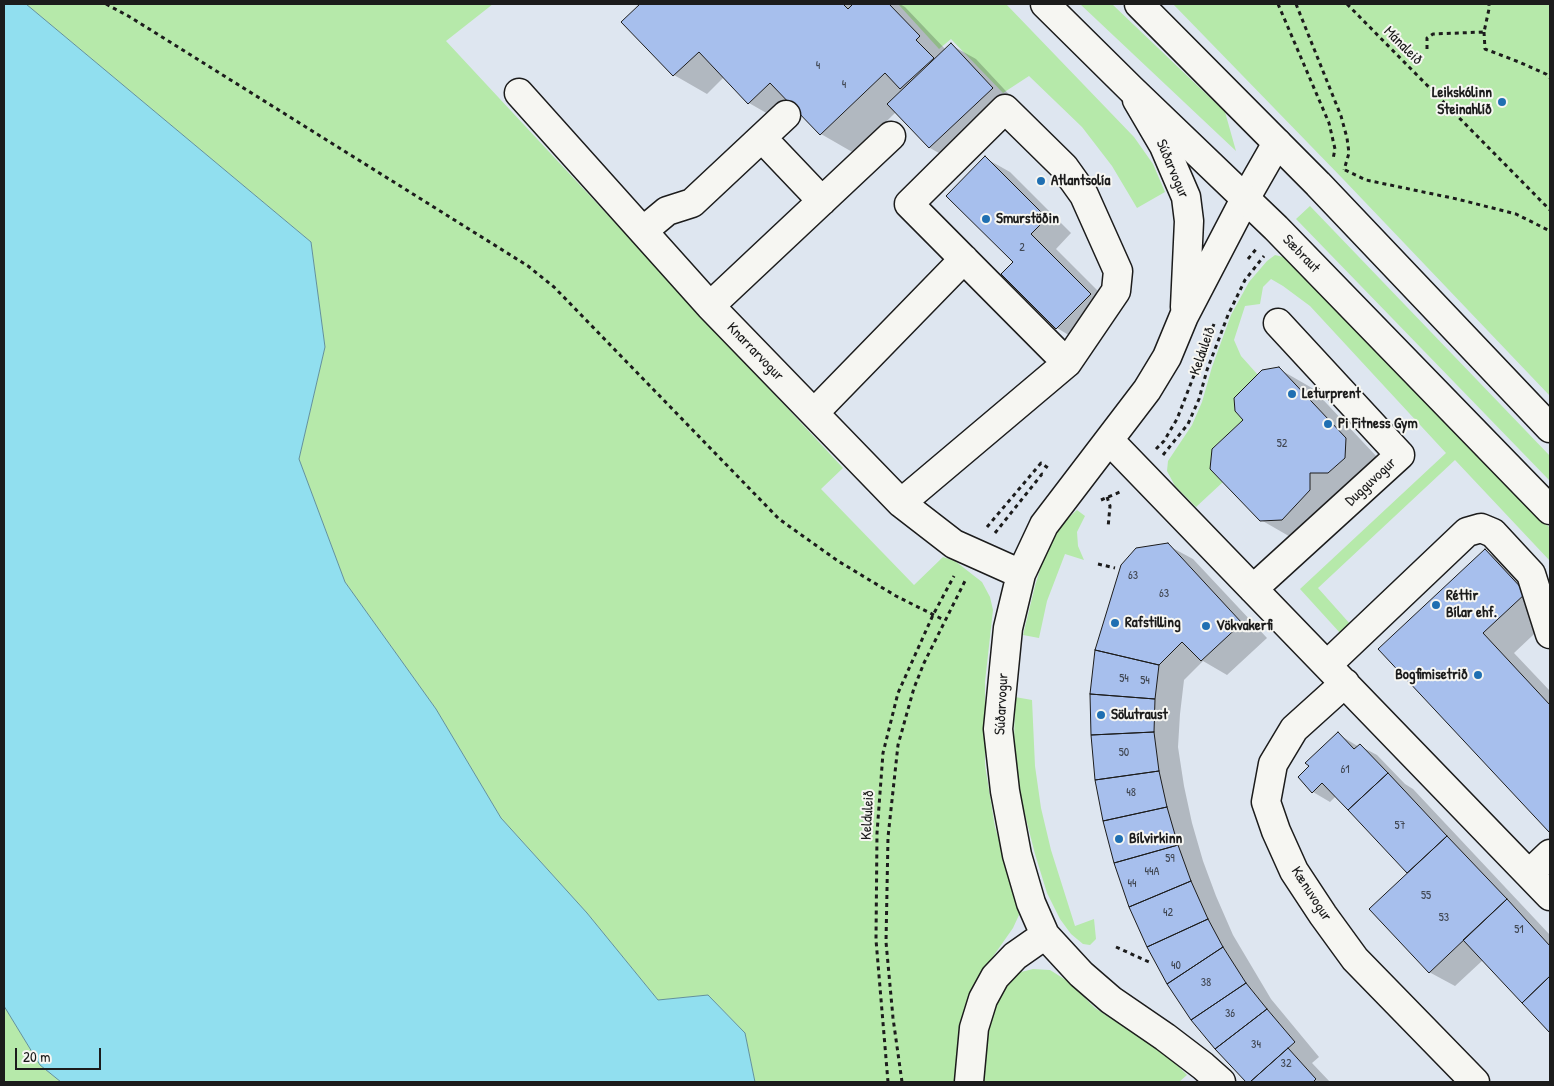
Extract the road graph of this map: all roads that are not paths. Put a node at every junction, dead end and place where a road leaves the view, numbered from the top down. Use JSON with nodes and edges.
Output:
{"nodes":[{"id":1,"x":1045,"y":4,"type":"edge"},
{"id":2,"x":1139,"y":4,"type":"edge"},
{"id":3,"x":1131,"y":89,"type":"junction"},
{"id":4,"x":519,"y":92,"type":"dead end"},
{"id":5,"x":786,"y":115,"type":"dead end"},
{"id":6,"x":891,"y":136,"type":"dead end"},
{"id":7,"x":762,"y":138,"type":"junction"},
{"id":8,"x":1277,"y":143,"type":"junction"},
{"id":9,"x":1245,"y":199,"type":"junction"},
{"id":10,"x":822,"y":201,"type":"junction"},
{"id":11,"x":643,"y":231,"type":"junction"},
{"id":12,"x":964,"y":259,"type":"junction"},
{"id":13,"x":710,"y":306,"type":"junction"},
{"id":14,"x":1184,"y":316,"type":"junction"},
{"id":15,"x":1278,"y":323,"type":"dead end"},
{"id":16,"x":1067,"y":363,"type":"junction"},
{"id":17,"x":814,"y":413,"type":"junction"},
{"id":18,"x":1550,"y":428,"type":"edge"},
{"id":19,"x":1109,"y":440,"type":"junction"},
{"id":20,"x":901,"y":503,"type":"junction"},
{"id":21,"x":1550,"y":510,"type":"edge"},
{"id":22,"x":1021,"y":574,"type":"junction"},
{"id":23,"x":1254,"y":589,"type":"junction"},
{"id":24,"x":1550,"y":634,"type":"edge"},
{"id":25,"x":1336,"y":674,"type":"junction"},
{"id":26,"x":1550,"y":854,"type":"edge"},
{"id":27,"x":1529,"y":874,"type":"junction"},
{"id":28,"x":1550,"y":896,"type":"edge"},
{"id":29,"x":1045,"y":935,"type":"junction"},
{"id":30,"x":969,"y":1082,"type":"edge"},
{"id":31,"x":1221,"y":1082,"type":"edge"},
{"id":32,"x":1475,"y":1082,"type":"edge"}],
"edges":[{"from":1,"to":3,"type":"main road","name":"Sæbraut"},
{"from":2,"to":8,"type":"main road"},
{"from":3,"to":9,"type":"main road","name":"Sæbraut"},
{"from":3,"to":14,"type":"main road","name":"Súðarvogur"},
{"from":4,"to":11,"type":"main road","name":"Knarrarvogur"},
{"from":5,"to":7,"type":"main road"},
{"from":6,"to":10,"type":"main road"},
{"from":7,"to":10,"type":"main road"},
{"from":7,"to":11,"type":"main road"},
{"from":8,"to":9,"type":"main road","name":"Súðarvogur"},
{"from":8,"to":18,"type":"main road"},
{"from":9,"to":14,"type":"main road","name":"Súðarvogur"},
{"from":9,"to":21,"type":"main road","name":"Sæbraut"},
{"from":10,"to":13,"type":"main road"},
{"from":11,"to":13,"type":"main road","name":"Knarrarvogur"},
{"from":12,"to":16,"type":"main road"},
{"from":12,"to":16,"type":"main road"},
{"from":12,"to":17,"type":"main road"},
{"from":13,"to":17,"type":"main road","name":"Knarrarvogur"},
{"from":14,"to":19,"type":"main road","name":"Súðarvogur"},
{"from":15,"to":23,"type":"main road","name":"Dugguvogur"},
{"from":16,"to":20,"type":"main road"},
{"from":17,"to":20,"type":"main road","name":"Knarrarvogur"},
{"from":19,"to":22,"type":"main road","name":"Súðarvogur"},
{"from":19,"to":23,"type":"main road"},
{"from":20,"to":22,"type":"main road","name":"Knarrarvogur"},
{"from":22,"to":29,"type":"main road","name":"Súðarvogur"},
{"from":23,"to":25,"type":"main road"},
{"from":24,"to":25,"type":"main road"},
{"from":25,"to":27,"type":"main road"},
{"from":25,"to":32,"type":"main road","name":"Kænuvogur"},
{"from":26,"to":27,"type":"main road"},
{"from":27,"to":28,"type":"main road"},
{"from":29,"to":30,"type":"main road"},
{"from":29,"to":31,"type":"main road","name":"Súðarvogur"}]}
